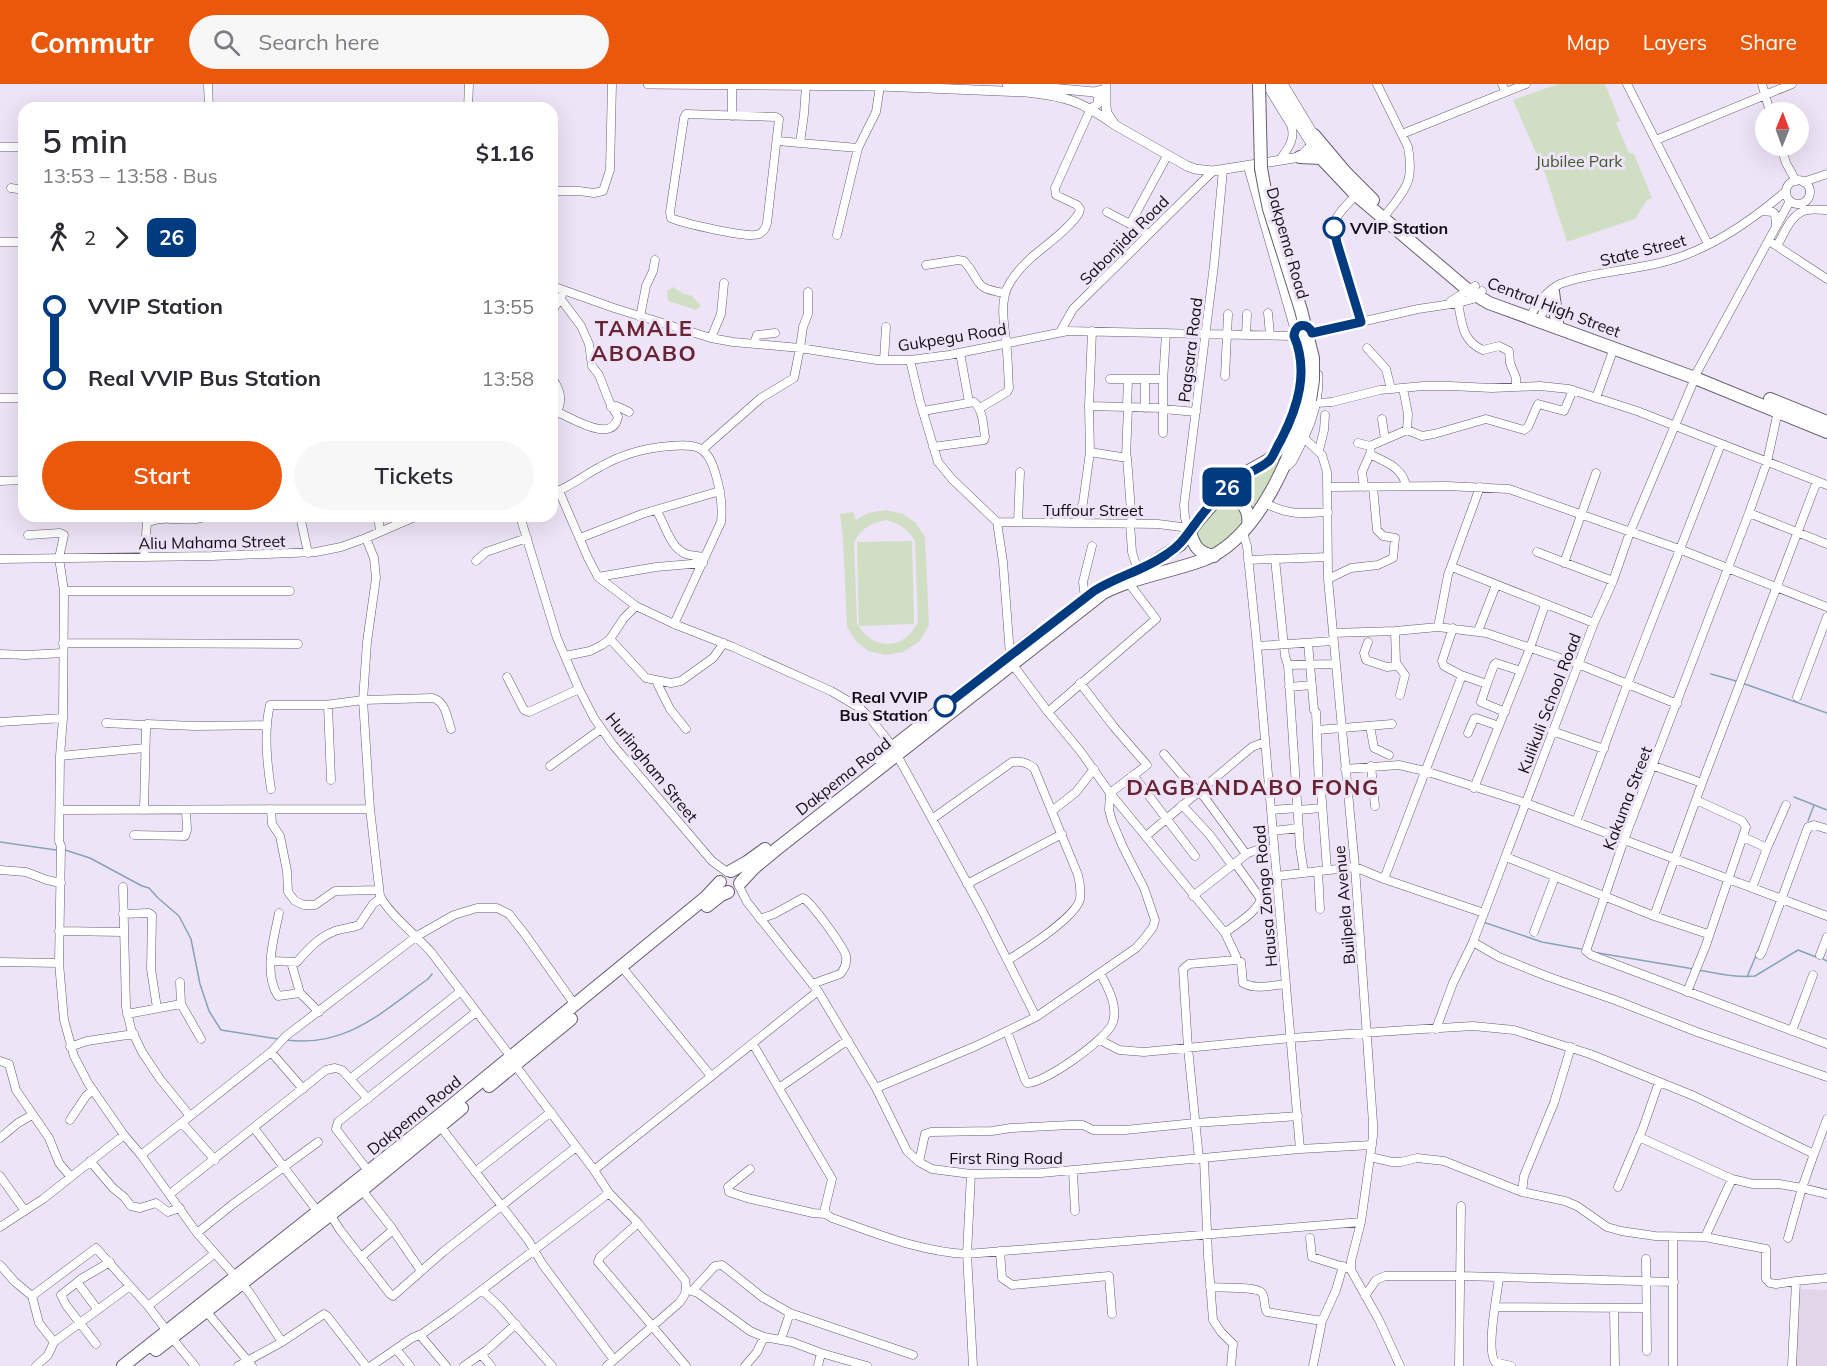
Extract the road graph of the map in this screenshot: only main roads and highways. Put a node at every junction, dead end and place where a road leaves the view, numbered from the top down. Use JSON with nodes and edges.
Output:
{"nodes":[{"id":1,"x":648,"y":84,"type":"edge"},
{"id":2,"x":1007,"y":84,"type":"edge"},
{"id":3,"x":1252,"y":84,"type":"edge"},
{"id":4,"x":1259,"y":84,"type":"edge"},
{"id":5,"x":1273,"y":84,"type":"edge"},
{"id":6,"x":1283,"y":84,"type":"edge"},
{"id":7,"x":732,"y":85,"type":"edge"},
{"id":8,"x":1053,"y":86,"type":"edge"},
{"id":9,"x":1106,"y":86,"type":"edge"},
{"id":10,"x":1115,"y":125,"type":"junction"},
{"id":11,"x":1313,"y":140,"type":"junction"},
{"id":12,"x":1300,"y":158,"type":"junction"},
{"id":13,"x":1321,"y":158,"type":"junction"},
{"id":14,"x":1263,"y":163,"type":"junction"},
{"id":15,"x":1248,"y":165,"type":"junction"},
{"id":16,"x":1554,"y":289,"type":"road end"},
{"id":17,"x":1475,"y":291,"type":"junction"},
{"id":18,"x":1535,"y":318,"type":"junction"},
{"id":19,"x":1557,"y":322,"type":"junction"},
{"id":20,"x":1311,"y":333,"type":"junction"},
{"id":21,"x":1296,"y":336,"type":"junction"},
{"id":22,"x":1696,"y":375,"type":"junction"},
{"id":23,"x":1310,"y":401,"type":"junction"},
{"id":24,"x":1827,"y":422,"type":"edge"},
{"id":25,"x":1827,"y":432,"type":"edge"},
{"id":26,"x":1270,"y":459,"type":"junction"},
{"id":27,"x":1280,"y":473,"type":"junction"},
{"id":28,"x":1216,"y":499,"type":"junction"},
{"id":29,"x":1245,"y":529,"type":"junction"},
{"id":30,"x":1189,"y":530,"type":"junction"},
{"id":31,"x":1214,"y":556,"type":"junction"},
{"id":32,"x":1011,"y":660,"type":"junction"},
{"id":33,"x":729,"y":882,"type":"junction"},
{"id":34,"x":513,"y":1061,"type":"junction"},
{"id":35,"x":324,"y":1213,"type":"junction"},
{"id":36,"x":238,"y":1281,"type":"junction"},
{"id":37,"x":169,"y":1334,"type":"junction"},
{"id":38,"x":123,"y":1366,"type":"edge"},
{"id":39,"x":136,"y":1366,"type":"edge"}],
"edges":[{"from":1,"to":7,"type":"main road"},
{"from":2,"to":8,"type":"main road"},
{"from":3,"to":23,"type":"highway"},
{"from":4,"to":23,"type":"highway","bridge":true},
{"from":5,"to":11,"type":"main road"},
{"from":6,"to":11,"type":"main road"},
{"from":7,"to":10,"type":"main road"},
{"from":8,"to":9,"type":"main road"},
{"from":9,"to":10,"type":"main road"},
{"from":10,"to":15,"type":"main road"},
{"from":11,"to":12,"type":"main road"},
{"from":11,"to":13,"type":"highway","name":"Central High Street"},
{"from":11,"to":17,"type":"highway","name":"Central High Street"},
{"from":12,"to":13,"type":"highway"},
{"from":12,"to":14,"type":"main road"},
{"from":13,"to":17,"type":"highway","name":"Central High Street"},
{"from":14,"to":15,"type":"main road"},
{"from":14,"to":20,"type":"main road","name":"Dakpema Road"},
{"from":15,"to":21,"type":"main road","name":"Dakpema Road"},
{"from":16,"to":19,"type":"highway"},
{"from":17,"to":18,"type":"highway","name":"Central High Street"},
{"from":18,"to":19,"type":"highway","name":"Central High Street"},
{"from":18,"to":22,"type":"highway","name":"Central High Street"},
{"from":19,"to":22,"type":"highway","name":"Central High Street"},
{"from":20,"to":21,"type":"main road"},
{"from":20,"to":21,"type":"main road"},
{"from":20,"to":23,"type":"main road","name":"Dakpema Road"},
{"from":21,"to":26,"type":"main road","name":"Dakpema Road"},
{"from":22,"to":24,"type":"highway","name":"Central High Street"},
{"from":22,"to":25,"type":"highway","name":"Central High Street"},
{"from":23,"to":26,"type":"highway"},
{"from":23,"to":27,"type":"highway"},
{"from":23,"to":27,"type":"main road","name":"Dakpema Road"},
{"from":26,"to":28,"type":"highway"},
{"from":27,"to":29,"type":"highway","name":"Dakpema Road"},
{"from":28,"to":29,"type":"highway"},
{"from":28,"to":30,"type":"highway"},
{"from":29,"to":31,"type":"highway"},
{"from":30,"to":31,"type":"highway"},
{"from":30,"to":32,"type":"highway","name":"Dakpema Road"},
{"from":31,"to":32,"type":"highway","name":"Dakpema Road"},
{"from":32,"to":33,"type":"highway","name":"Dakpema Road"},
{"from":33,"to":34,"type":"highway","name":"Dakpema Road"},
{"from":33,"to":34,"type":"highway","name":"Dakpema Road"},
{"from":34,"to":35,"type":"highway","name":"Dakpema Road"},
{"from":34,"to":35,"type":"highway","name":"Dakpema Road"},
{"from":35,"to":36,"type":"highway","name":"Dakpema Road"},
{"from":36,"to":37,"type":"highway","name":"Dakpema Road"},
{"from":36,"to":37,"type":"highway","name":"Dakpema Road"},
{"from":37,"to":38,"type":"highway","name":"Dakpema Road"},
{"from":37,"to":39,"type":"highway","name":"Dakpema Road"}]}
